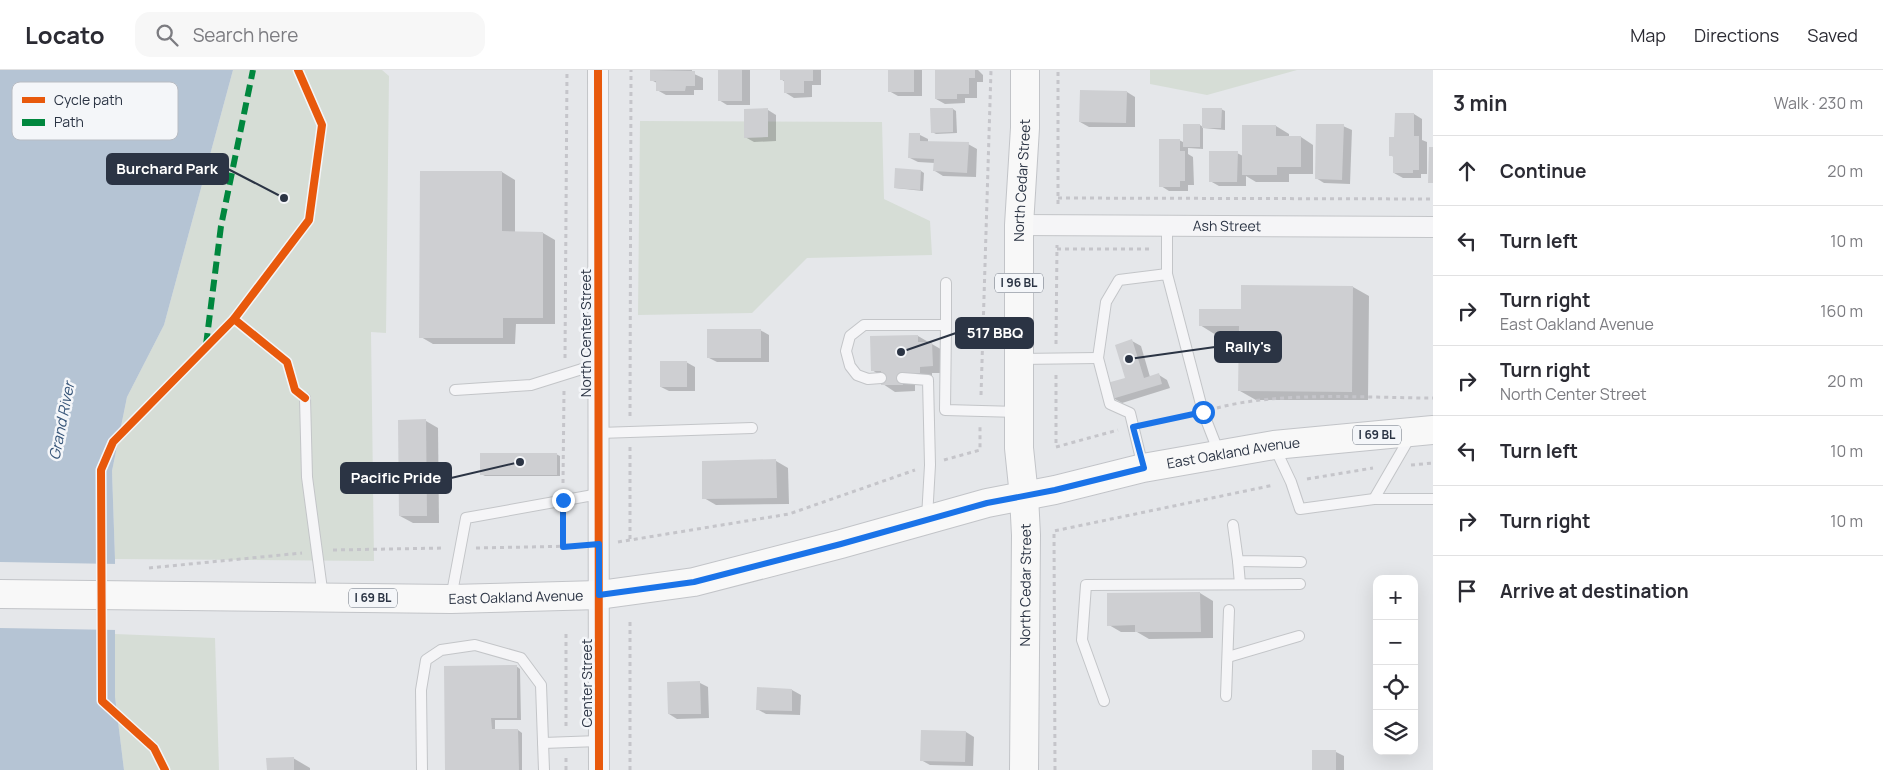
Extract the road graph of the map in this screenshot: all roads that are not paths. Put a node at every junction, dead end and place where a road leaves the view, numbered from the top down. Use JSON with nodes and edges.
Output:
{"nodes":[{"id":1,"x":598,"y":70,"type":"edge"},
{"id":2,"x":1025,"y":70,"type":"edge"},
{"id":3,"x":1019,"y":226,"type":"junction"},
{"id":4,"x":1167,"y":226,"type":"junction"},
{"id":5,"x":1433,"y":227,"type":"edge"},
{"id":6,"x":1166,"y":274,"type":"junction"},
{"id":7,"x":946,"y":283,"type":"dead end"},
{"id":8,"x":946,"y":325,"type":"junction"},
{"id":9,"x":1098,"y":358,"type":"junction"},
{"id":10,"x":1019,"y":359,"type":"junction"},
{"id":11,"x":598,"y":364,"type":"junction"},
{"id":12,"x":882,"y":378,"type":"dead end"},
{"id":13,"x":902,"y":378,"type":"dead end"},
{"id":14,"x":454,"y":390,"type":"dead end"},
{"id":15,"x":305,"y":398,"type":"dead end"},
{"id":16,"x":1019,"y":412,"type":"junction"},
{"id":17,"x":752,"y":428,"type":"dead end"},
{"id":18,"x":1423,"y":431,"type":"edge"},
{"id":19,"x":599,"y":433,"type":"junction"},
{"id":20,"x":1274,"y":445,"type":"junction"},
{"id":21,"x":1219,"y":454,"type":"junction"},
{"id":22,"x":1144,"y":468,"type":"junction"},
{"id":23,"x":599,"y":494,"type":"junction"},
{"id":24,"x":1024,"y":496,"type":"junction"},
{"id":25,"x":1374,"y":499,"type":"junction"},
{"id":26,"x":1433,"y":499,"type":"edge"},
{"id":27,"x":927,"y":520,"type":"junction"},
{"id":28,"x":1233,"y":526,"type":"dead end"},
{"id":29,"x":1238,"y":561,"type":"junction"},
{"id":30,"x":1301,"y":562,"type":"dead end"},
{"id":31,"x":1240,"y":584,"type":"junction"},
{"id":32,"x":1300,"y":584,"type":"dead end"},
{"id":33,"x":0,"y":594,"type":"edge"},
{"id":34,"x":599,"y":595,"type":"junction"},
{"id":35,"x":323,"y":598,"type":"junction"},
{"id":36,"x":451,"y":599,"type":"junction"},
{"id":37,"x":1228,"y":610,"type":"dead end"},
{"id":38,"x":1299,"y":636,"type":"dead end"},
{"id":39,"x":1228,"y":657,"type":"junction"},
{"id":40,"x":1226,"y":696,"type":"dead end"},
{"id":41,"x":1104,"y":700,"type":"dead end"},
{"id":42,"x":599,"y":740,"type":"junction"},
{"id":43,"x":543,"y":743,"type":"junction"},
{"id":44,"x":422,"y":770,"type":"edge"},
{"id":45,"x":544,"y":770,"type":"edge"},
{"id":46,"x":599,"y":770,"type":"edge"},
{"id":47,"x":1024,"y":770,"type":"edge"}],
"edges":[{"from":1,"to":11,"type":"street","name":"North Center Street"},
{"from":2,"to":3,"type":"main road","name":"North Cedar Street","number":"I 96 BL"},
{"from":3,"to":4,"type":"street","name":"Ash Street"},
{"from":3,"to":10,"type":"main road","name":"North Cedar Street","number":"I 96 BL"},
{"from":4,"to":5,"type":"street","name":"Ash Street"},
{"from":4,"to":6,"type":"lane"},
{"from":6,"to":9,"type":"lane"},
{"from":6,"to":21,"type":"lane"},
{"from":7,"to":8,"type":"lane"},
{"from":8,"to":12,"type":"lane"},
{"from":8,"to":16,"type":"lane"},
{"from":9,"to":10,"type":"lane"},
{"from":9,"to":22,"type":"lane"},
{"from":10,"to":16,"type":"main road","name":"North Cedar Street","number":"I 96 BL"},
{"from":11,"to":14,"type":"lane"},
{"from":11,"to":19,"type":"street","name":"North Center Street"},
{"from":13,"to":27,"type":"lane"},
{"from":15,"to":35,"type":"lane"},
{"from":16,"to":24,"type":"main road","name":"North Cedar Street","number":"I 96 BL"},
{"from":17,"to":19,"type":"lane"},
{"from":18,"to":20,"type":"main road","name":"East Oakland Avenue","number":"I 69 BL"},
{"from":18,"to":25,"type":"lane"},
{"from":19,"to":23,"type":"street","name":"North Center Street"},
{"from":20,"to":21,"type":"main road","name":"East Oakland Avenue","number":"I 69 BL"},
{"from":20,"to":25,"type":"lane"},
{"from":21,"to":22,"type":"main road","name":"East Oakland Avenue","number":"I 69 BL"},
{"from":22,"to":24,"type":"main road","name":"East Oakland Avenue","number":"I 69 BL"},
{"from":23,"to":34,"type":"street","name":"North Center Street"},
{"from":23,"to":36,"type":"lane"},
{"from":24,"to":27,"type":"main road","name":"East Oakland Avenue","number":"I 69 BL"},
{"from":24,"to":47,"type":"main road","name":"North Cedar Street","number":"I 96 BL"},
{"from":25,"to":26,"type":"lane"},
{"from":27,"to":34,"type":"main road","name":"East Oakland Avenue","number":"I 69 BL"},
{"from":28,"to":29,"type":"lane"},
{"from":29,"to":30,"type":"lane"},
{"from":29,"to":31,"type":"lane"},
{"from":31,"to":32,"type":"lane"},
{"from":31,"to":41,"type":"lane"},
{"from":33,"to":35,"type":"main road","name":"East Oakland Avenue","number":"I 69 BL"},
{"from":34,"to":36,"type":"main road","name":"East Oakland Avenue","number":"I 69 BL"},
{"from":34,"to":42,"type":"street","name":"Center Street"},
{"from":35,"to":36,"type":"main road","name":"East Oakland Avenue","number":"I 69 BL"},
{"from":37,"to":39,"type":"lane"},
{"from":38,"to":39,"type":"lane"},
{"from":39,"to":40,"type":"lane"},
{"from":42,"to":43,"type":"lane"},
{"from":42,"to":46,"type":"street","name":"Center Street"},
{"from":43,"to":44,"type":"lane"},
{"from":43,"to":45,"type":"lane"}]}
